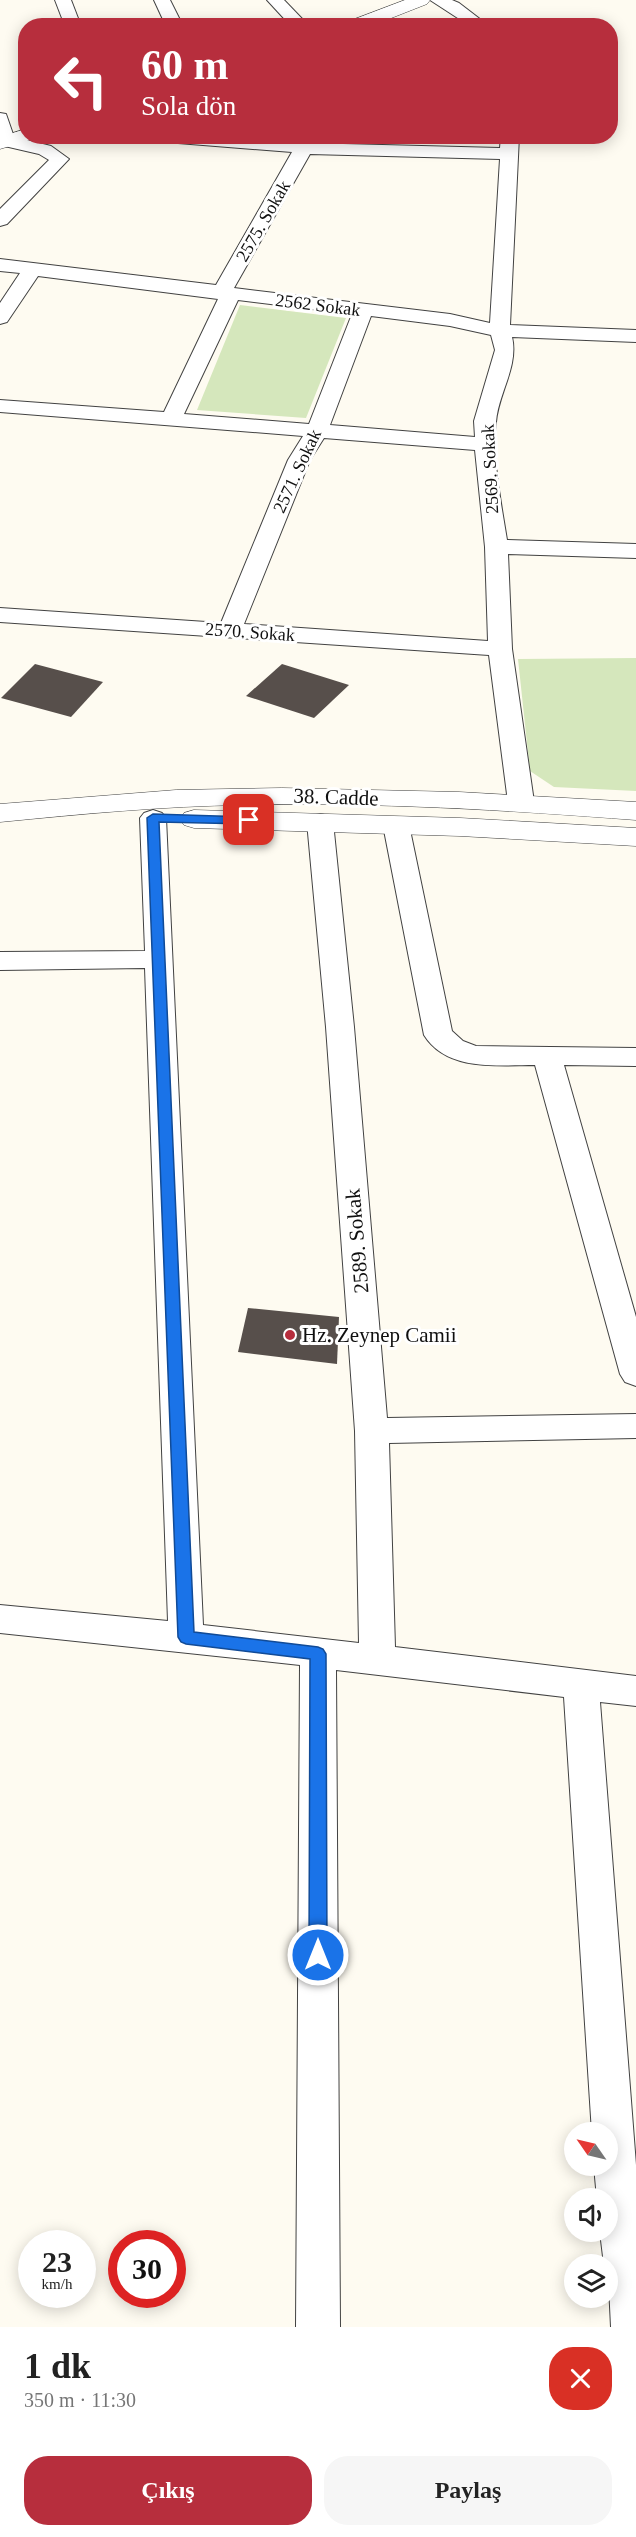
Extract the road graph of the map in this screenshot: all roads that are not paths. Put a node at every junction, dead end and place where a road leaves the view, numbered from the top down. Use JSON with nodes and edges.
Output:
{"nodes":[{"id":1,"x":63,"y":0,"type":"edge"},
{"id":2,"x":162,"y":0,"type":"edge"},
{"id":3,"x":275,"y":0,"type":"edge"},
{"id":4,"x":421,"y":0,"type":"edge"},
{"id":5,"x":438,"y":0,"type":"edge"},
{"id":6,"x":70,"y":18,"type":"edge"},
{"id":7,"x":172,"y":18,"type":"edge"},
{"id":8,"x":293,"y":18,"type":"edge"},
{"id":9,"x":374,"y":18,"type":"edge"},
{"id":10,"x":470,"y":18,"type":"edge"},
{"id":11,"x":0,"y":118,"type":"edge"},
{"id":12,"x":11,"y":139,"type":"edge"},
{"id":13,"x":26,"y":144,"type":"edge"},
{"id":14,"x":254,"y":144,"type":"edge"},
{"id":15,"x":369,"y":144,"type":"edge"},
{"id":16,"x":447,"y":144,"type":"edge"},
{"id":17,"x":509,"y":145,"type":"edge"},
{"id":18,"x":304,"y":148,"type":"junction"},
{"id":19,"x":0,"y":220,"type":"edge"},
{"id":20,"x":0,"y":265,"type":"edge"},
{"id":21,"x":33,"y":269,"type":"junction"},
{"id":22,"x":226,"y":294,"type":"junction"},
{"id":23,"x":363,"y":311,"type":"junction"},
{"id":24,"x":0,"y":318,"type":"edge"},
{"id":25,"x":500,"y":331,"type":"junction"},
{"id":26,"x":636,"y":336,"type":"edge"},
{"id":27,"x":0,"y":406,"type":"edge"},
{"id":28,"x":171,"y":420,"type":"junction"},
{"id":29,"x":317,"y":431,"type":"junction"},
{"id":30,"x":486,"y":444,"type":"junction"},
{"id":31,"x":496,"y":547,"type":"junction"},
{"id":32,"x":636,"y":551,"type":"edge"},
{"id":33,"x":0,"y":615,"type":"edge"},
{"id":34,"x":229,"y":630,"type":"junction"},
{"id":35,"x":500,"y":649,"type":"junction"},
{"id":36,"x":521,"y":802,"type":"junction"},
{"id":37,"x":636,"y":811,"type":"edge"},
{"id":38,"x":0,"y":813,"type":"edge"},
{"id":39,"x":153,"y":818,"type":"junction"},
{"id":40,"x":320,"y":822,"type":"junction"},
{"id":41,"x":396,"y":825,"type":"junction"},
{"id":42,"x":0,"y":826,"type":"edge"},
{"id":43,"x":636,"y":837,"type":"edge"},
{"id":44,"x":159,"y":959,"type":"junction"},
{"id":45,"x":0,"y":961,"type":"edge"},
{"id":46,"x":547,"y":1055,"type":"junction"},
{"id":47,"x":636,"y":1057,"type":"edge"},
{"id":48,"x":636,"y":1374,"type":"edge"},
{"id":49,"x":636,"y":1426,"type":"edge"},
{"id":50,"x":372,"y":1431,"type":"junction"},
{"id":51,"x":0,"y":1619,"type":"edge"},
{"id":52,"x":186,"y":1637,"type":"junction"},
{"id":53,"x":318,"y":1654,"type":"junction"},
{"id":54,"x":377,"y":1661,"type":"junction"},
{"id":55,"x":581,"y":1686,"type":"junction"},
{"id":56,"x":636,"y":1691,"type":"edge"},
{"id":57,"x":318,"y":2327,"type":"edge"},
{"id":58,"x":633,"y":2327,"type":"edge"}],
"edges":[{"from":1,"to":6,"type":"street"},
{"from":2,"to":7,"type":"street"},
{"from":3,"to":8,"type":"street"},
{"from":4,"to":9,"type":"street"},
{"from":5,"to":10,"type":"street"},
{"from":11,"to":12,"type":"street"},
{"from":13,"to":19,"type":"street"},
{"from":14,"to":18,"type":"street"},
{"from":15,"to":18,"type":"street"},
{"from":16,"to":17,"type":"street"},
{"from":17,"to":25,"type":"street","name":"2569. Sokak"},
{"from":18,"to":22,"type":"street","name":"2575. Sokak"},
{"from":20,"to":21,"type":"street","name":"2562 Sokak"},
{"from":21,"to":22,"type":"street","name":"2562 Sokak"},
{"from":21,"to":24,"type":"street"},
{"from":22,"to":23,"type":"street","name":"2562 Sokak"},
{"from":22,"to":28,"type":"street","name":"2575. Sokak"},
{"from":23,"to":25,"type":"street","name":"2562 Sokak"},
{"from":23,"to":29,"type":"street","name":"2571. Sokak"},
{"from":25,"to":26,"type":"street","name":"2562 Sokak"},
{"from":25,"to":30,"type":"street","name":"2569. Sokak"},
{"from":27,"to":28,"type":"street"},
{"from":28,"to":29,"type":"street"},
{"from":29,"to":30,"type":"street"},
{"from":29,"to":34,"type":"street","name":"2571. Sokak"},
{"from":30,"to":31,"type":"street","name":"2569. Sokak"},
{"from":31,"to":32,"type":"street"},
{"from":31,"to":35,"type":"street","name":"2569. Sokak"},
{"from":33,"to":34,"type":"street","name":"2570. Sokak"},
{"from":34,"to":35,"type":"street","name":"2570. Sokak"},
{"from":35,"to":36,"type":"street","name":"2569. Sokak"},
{"from":36,"to":37,"type":"street","name":"38. Cadde"},
{"from":36,"to":38,"type":"street","name":"38. Cadde"},
{"from":39,"to":40,"type":"street","name":"38. Cadde"},
{"from":39,"to":42,"type":"street","name":"38. Cadde"},
{"from":39,"to":44,"type":"street"},
{"from":40,"to":41,"type":"street","name":"38. Cadde"},
{"from":40,"to":50,"type":"street","name":"2589. Sokak"},
{"from":41,"to":43,"type":"street","name":"38. Cadde"},
{"from":41,"to":46,"type":"street"},
{"from":44,"to":45,"type":"street"},
{"from":44,"to":52,"type":"street"},
{"from":46,"to":47,"type":"street"},
{"from":46,"to":48,"type":"street"},
{"from":49,"to":50,"type":"street"},
{"from":50,"to":54,"type":"street","name":"2589. Sokak"},
{"from":51,"to":52,"type":"street"},
{"from":52,"to":53,"type":"street"},
{"from":53,"to":54,"type":"street"},
{"from":53,"to":57,"type":"street"},
{"from":54,"to":55,"type":"street"},
{"from":55,"to":56,"type":"street"},
{"from":55,"to":58,"type":"street"}]}
